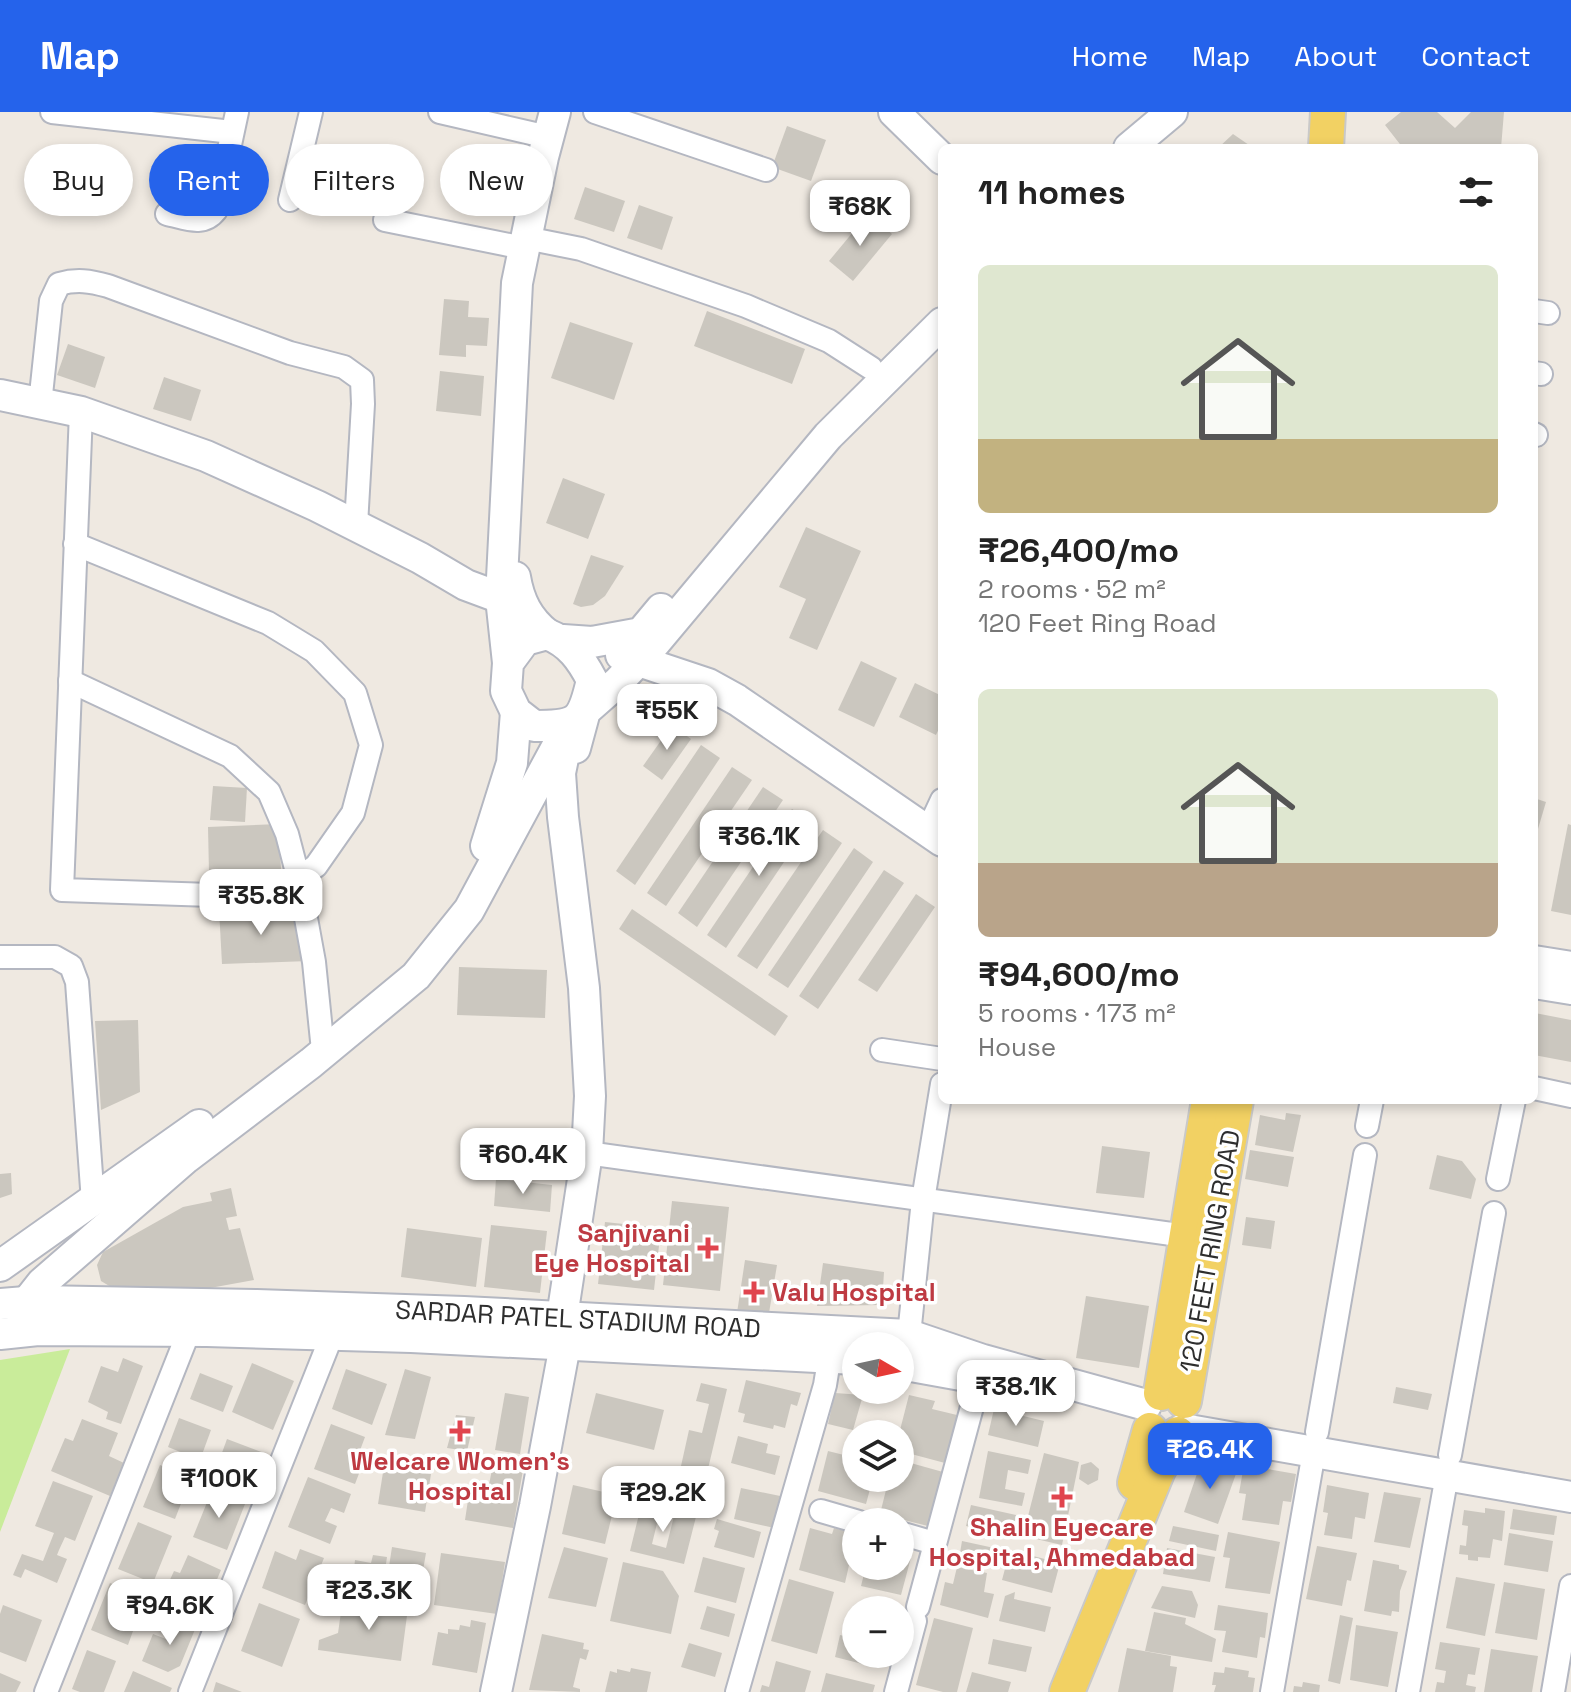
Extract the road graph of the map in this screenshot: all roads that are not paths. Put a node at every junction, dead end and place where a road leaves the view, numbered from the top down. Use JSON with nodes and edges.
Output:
{"nodes":[{"id":1,"x":52,"y":112,"type":"edge"},
{"id":2,"x":311,"y":112,"type":"edge"},
{"id":3,"x":440,"y":112,"type":"edge"},
{"id":4,"x":572,"y":112,"type":"edge"},
{"id":5,"x":595,"y":112,"type":"edge"},
{"id":6,"x":894,"y":112,"type":"edge"},
{"id":7,"x":1172,"y":112,"type":"edge"},
{"id":8,"x":1198,"y":112,"type":"edge"},
{"id":9,"x":1309,"y":112,"type":"edge"},
{"id":10,"x":1328,"y":112,"type":"edge"},
{"id":11,"x":235,"y":122,"type":"edge"},
{"id":12,"x":552,"y":125,"type":"edge"},
{"id":13,"x":230,"y":144,"type":"edge"},
{"id":14,"x":303,"y":144,"type":"edge"},
{"id":15,"x":1134,"y":144,"type":"edge"},
{"id":16,"x":1161,"y":144,"type":"edge"},
{"id":17,"x":1307,"y":144,"type":"edge"},
{"id":18,"x":1326,"y":144,"type":"edge"},
{"id":19,"x":938,"y":155,"type":"edge"},
{"id":20,"x":766,"y":170,"type":"dead end"},
{"id":21,"x":177,"y":216,"type":"edge"},
{"id":22,"x":212,"y":216,"type":"edge"},
{"id":23,"x":385,"y":220,"type":"dead end"},
{"id":24,"x":532,"y":245,"type":"junction"},
{"id":25,"x":938,"y":304,"type":"edge"},
{"id":26,"x":938,"y":327,"type":"edge"},
{"id":27,"x":871,"y":368,"type":"junction"},
{"id":28,"x":0,"y":395,"type":"edge"},
{"id":29,"x":40,"y":404,"type":"junction"},
{"id":30,"x":81,"y":412,"type":"junction"},
{"id":31,"x":356,"y":525,"type":"junction"},
{"id":32,"x":75,"y":544,"type":"junction"},
{"id":33,"x":510,"y":597,"type":"junction"},
{"id":34,"x":567,"y":639,"type":"junction"},
{"id":35,"x":508,"y":663,"type":"junction"},
{"id":36,"x":627,"y":672,"type":"junction"},
{"id":37,"x":70,"y":681,"type":"junction"},
{"id":38,"x":516,"y":712,"type":"junction"},
{"id":39,"x":577,"y":717,"type":"junction"},
{"id":40,"x":935,"y":835,"type":"edge"},
{"id":41,"x":938,"y":854,"type":"edge"},
{"id":42,"x":299,"y":880,"type":"junction"},
{"id":43,"x":0,"y":957,"type":"edge"},
{"id":44,"x":1538,"y":962,"type":"edge"},
{"id":45,"x":1571,"y":967,"type":"edge"},
{"id":46,"x":1538,"y":984,"type":"edge"},
{"id":47,"x":1571,"y":989,"type":"edge"},
{"id":48,"x":325,"y":1045,"type":"junction"},
{"id":49,"x":882,"y":1050,"type":"dead end"},
{"id":50,"x":938,"y":1058,"type":"edge"},
{"id":51,"x":1538,"y":1089,"type":"edge"},
{"id":52,"x":1571,"y":1096,"type":"edge"},
{"id":53,"x":939,"y":1104,"type":"edge"},
{"id":54,"x":1208,"y":1104,"type":"edge"},
{"id":55,"x":1235,"y":1104,"type":"edge"},
{"id":56,"x":1371,"y":1104,"type":"edge"},
{"id":57,"x":1513,"y":1104,"type":"edge"},
{"id":58,"x":1367,"y":1126,"type":"dead end"},
{"id":59,"x":587,"y":1153,"type":"junction"},
{"id":60,"x":1365,"y":1155,"type":"dead end"},
{"id":61,"x":1498,"y":1179,"type":"dead end"},
{"id":62,"x":923,"y":1200,"type":"junction"},
{"id":63,"x":93,"y":1202,"type":"junction"},
{"id":64,"x":1494,"y":1213,"type":"dead end"},
{"id":65,"x":1186,"y":1236,"type":"junction"},
{"id":66,"x":67,"y":1260,"type":"junction"},
{"id":67,"x":0,"y":1266,"type":"edge"},
{"id":68,"x":68,"y":1302,"type":"junction"},
{"id":69,"x":14,"y":1303,"type":"edge"},
{"id":70,"x":189,"y":1331,"type":"junction"},
{"id":71,"x":564,"y":1331,"type":"junction"},
{"id":72,"x":906,"y":1332,"type":"edge"},
{"id":73,"x":7,"y":1333,"type":"edge"},
{"id":74,"x":332,"y":1335,"type":"junction"},
{"id":75,"x":840,"y":1349,"type":"edge"},
{"id":76,"x":914,"y":1352,"type":"edge"},
{"id":77,"x":982,"y":1369,"type":"junction"},
{"id":78,"x":1167,"y":1416,"type":"junction"},
{"id":79,"x":1315,"y":1442,"type":"junction"},
{"id":80,"x":1448,"y":1465,"type":"junction"},
{"id":81,"x":1571,"y":1476,"type":"edge"},
{"id":82,"x":1571,"y":1497,"type":"edge"},
{"id":83,"x":821,"y":1511,"type":"dead end"},
{"id":84,"x":842,"y":1517,"type":"edge"},
{"id":85,"x":914,"y":1537,"type":"edge"},
{"id":86,"x":934,"y":1543,"type":"junction"},
{"id":87,"x":1571,"y":1586,"type":"edge"},
{"id":88,"x":1060,"y":1690,"type":"edge"},
{"id":89,"x":46,"y":1692,"type":"edge"},
{"id":90,"x":190,"y":1692,"type":"edge"},
{"id":91,"x":496,"y":1692,"type":"edge"},
{"id":92,"x":737,"y":1692,"type":"edge"},
{"id":93,"x":896,"y":1692,"type":"edge"},
{"id":94,"x":1272,"y":1692,"type":"edge"},
{"id":95,"x":1408,"y":1692,"type":"edge"},
{"id":96,"x":1553,"y":1692,"type":"edge"}],
"edges":[{"from":1,"to":11,"type":"street"},
{"from":2,"to":14,"type":"street"},
{"from":3,"to":12,"type":"street"},
{"from":4,"to":24,"type":"street"},
{"from":5,"to":20,"type":"street"},
{"from":6,"to":19,"type":"street"},
{"from":7,"to":15,"type":"street"},
{"from":8,"to":16,"type":"street"},
{"from":9,"to":17,"type":"main road"},
{"from":10,"to":18,"type":"main road"},
{"from":11,"to":13,"type":"street"},
{"from":12,"to":24,"type":"street"},
{"from":21,"to":22,"type":"street"},
{"from":23,"to":24,"type":"street"},
{"from":24,"to":27,"type":"street"},
{"from":24,"to":33,"type":"street"},
{"from":25,"to":27,"type":"street"},
{"from":26,"to":36,"type":"street"},
{"from":27,"to":34,"type":"street"},
{"from":28,"to":29,"type":"street"},
{"from":29,"to":30,"type":"street"},
{"from":29,"to":31,"type":"street"},
{"from":30,"to":31,"type":"street"},
{"from":30,"to":32,"type":"street"},
{"from":31,"to":33,"type":"street"},
{"from":32,"to":37,"type":"street"},
{"from":32,"to":42,"type":"street"},
{"from":33,"to":34,"type":"street"},
{"from":33,"to":35,"type":"street"},
{"from":34,"to":35,"type":"street"},
{"from":34,"to":36,"type":"street"},
{"from":34,"to":39,"type":"street"},
{"from":35,"to":38,"type":"street"},
{"from":36,"to":39,"type":"street"},
{"from":36,"to":40,"type":"street"},
{"from":36,"to":41,"type":"street"},
{"from":37,"to":42,"type":"street"},
{"from":37,"to":42,"type":"street"},
{"from":38,"to":39,"type":"street"},
{"from":38,"to":48,"type":"street"},
{"from":39,"to":48,"type":"street"},
{"from":39,"to":59,"type":"street"},
{"from":42,"to":48,"type":"street"},
{"from":43,"to":63,"type":"street"},
{"from":44,"to":45,"type":"street"},
{"from":46,"to":47,"type":"street"},
{"from":48,"to":63,"type":"street"},
{"from":48,"to":66,"type":"street"},
{"from":49,"to":50,"type":"street"},
{"from":51,"to":52,"type":"street"},
{"from":53,"to":62,"type":"street"},
{"from":54,"to":65,"type":"main road","name":"120 FEET RING ROAD"},
{"from":55,"to":78,"type":"main road","name":"120 FEET RING ROAD"},
{"from":56,"to":58,"type":"street"},
{"from":57,"to":61,"type":"street"},
{"from":59,"to":62,"type":"street"},
{"from":59,"to":71,"type":"street"},
{"from":60,"to":79,"type":"street"},
{"from":62,"to":65,"type":"street"},
{"from":62,"to":72,"type":"street"},
{"from":63,"to":67,"type":"street"},
{"from":64,"to":80,"type":"street"},
{"from":65,"to":78,"type":"main road","name":"120 FEET RING ROAD"},
{"from":66,"to":68,"type":"street"},
{"from":66,"to":69,"type":"street"},
{"from":68,"to":69,"type":"street","name":"SARDAR PATEL STADIUM ROAD"},
{"from":68,"to":71,"type":"street","name":"SARDAR PATEL STADIUM ROAD"},
{"from":69,"to":73,"type":"street"},
{"from":70,"to":73,"type":"street","name":"SARDAR PATEL STADIUM ROAD"},
{"from":70,"to":74,"type":"street","name":"SARDAR PATEL STADIUM ROAD"},
{"from":70,"to":89,"type":"street"},
{"from":71,"to":74,"type":"street","name":"SARDAR PATEL STADIUM ROAD"},
{"from":71,"to":75,"type":"street","name":"SARDAR PATEL STADIUM ROAD"},
{"from":71,"to":91,"type":"street"},
{"from":74,"to":90,"type":"street"},
{"from":75,"to":92,"type":"street"},
{"from":76,"to":77,"type":"street","name":"SARDAR PATEL STADIUM ROAD"},
{"from":77,"to":78,"type":"street","name":"SARDAR PATEL STADIUM ROAD"},
{"from":77,"to":86,"type":"street"},
{"from":78,"to":79,"type":"street","name":"SARDAR PATEL STADIUM ROAD"},
{"from":78,"to":88,"type":"main road","name":"120 FEET RING ROAD"},
{"from":79,"to":80,"type":"street","name":"SARDAR PATEL STADIUM ROAD"},
{"from":79,"to":94,"type":"street"},
{"from":80,"to":81,"type":"street"},
{"from":80,"to":82,"type":"street"},
{"from":80,"to":95,"type":"street"},
{"from":83,"to":84,"type":"street"},
{"from":85,"to":86,"type":"street"},
{"from":86,"to":93,"type":"street"},
{"from":87,"to":96,"type":"street"}]}
